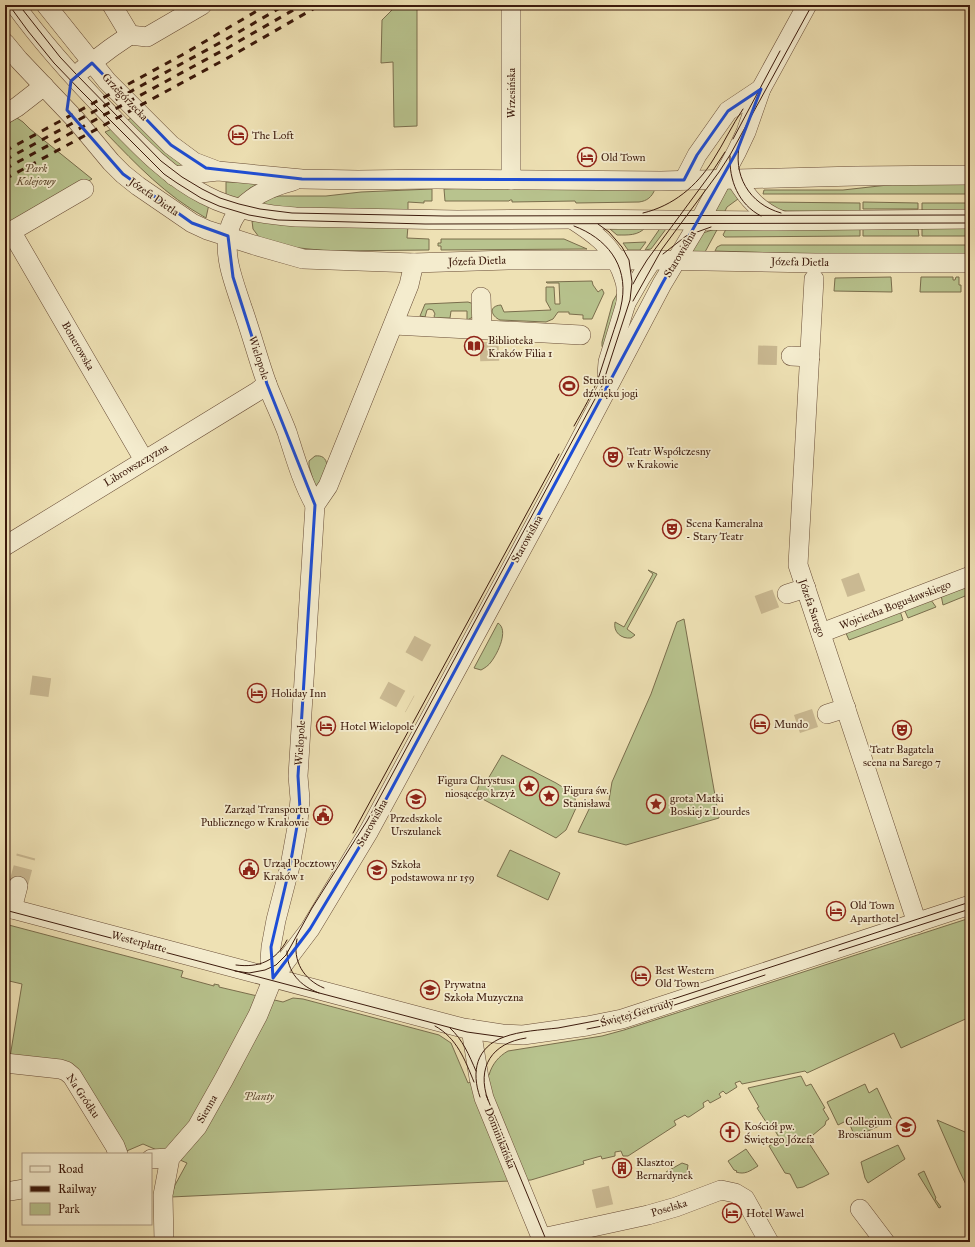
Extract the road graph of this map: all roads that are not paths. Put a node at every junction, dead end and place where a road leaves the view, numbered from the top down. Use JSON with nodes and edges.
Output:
{"nodes":[{"id":1,"x":15,"y":5,"type":"edge"},
{"id":2,"x":46,"y":5,"type":"edge"},
{"id":3,"x":112,"y":5,"type":"edge"},
{"id":4,"x":202,"y":5,"type":"edge"},
{"id":5,"x":511,"y":5,"type":"edge"},
{"id":6,"x":807,"y":5,"type":"edge"},
{"id":7,"x":130,"y":35,"type":"junction"},
{"id":8,"x":5,"y":43,"type":"edge"},
{"id":9,"x":92,"y":63,"type":"junction"},
{"id":10,"x":73,"y":77,"type":"junction"},
{"id":11,"x":44,"y":86,"type":"junction"},
{"id":12,"x":761,"y":89,"type":"junction"},
{"id":13,"x":67,"y":110,"type":"junction"},
{"id":14,"x":5,"y":114,"type":"edge"},
{"id":15,"x":218,"y":171,"type":"junction"},
{"id":16,"x":970,"y":174,"type":"edge"},
{"id":17,"x":174,"y":176,"type":"junction"},
{"id":18,"x":302,"y":179,"type":"junction"},
{"id":19,"x":511,"y":180,"type":"junction"},
{"id":20,"x":684,"y":180,"type":"junction"},
{"id":21,"x":728,"y":180,"type":"junction"},
{"id":22,"x":84,"y":189,"type":"dead end"},
{"id":23,"x":242,"y":209,"type":"junction"},
{"id":24,"x":970,"y":219,"type":"edge"},
{"id":25,"x":572,"y":220,"type":"junction"},
{"id":26,"x":595,"y":220,"type":"junction"},
{"id":27,"x":700,"y":220,"type":"junction"},
{"id":28,"x":784,"y":221,"type":"junction"},
{"id":29,"x":8,"y":233,"type":"edge"},
{"id":30,"x":228,"y":236,"type":"junction"},
{"id":31,"x":254,"y":245,"type":"junction"},
{"id":32,"x":624,"y":260,"type":"junction"},
{"id":33,"x":652,"y":260,"type":"junction"},
{"id":34,"x":676,"y":260,"type":"junction"},
{"id":35,"x":414,"y":263,"type":"junction"},
{"id":36,"x":970,"y":263,"type":"edge"},
{"id":37,"x":814,"y":279,"type":"dead end"},
{"id":38,"x":631,"y":296,"type":"junction"},
{"id":39,"x":482,"y":297,"type":"dead end"},
{"id":40,"x":394,"y":325,"type":"junction"},
{"id":41,"x":482,"y":329,"type":"junction"},
{"id":42,"x":581,"y":334,"type":"dead end"},
{"id":43,"x":791,"y":356,"type":"tunnel mouth"},
{"id":44,"x":810,"y":357,"type":"junction"},
{"id":45,"x":267,"y":384,"type":"junction"},
{"id":46,"x":605,"y":394,"type":"junction"},
{"id":47,"x":144,"y":460,"type":"junction"},
{"id":48,"x":315,"y":505,"type":"junction"},
{"id":49,"x":5,"y":546,"type":"edge"},
{"id":50,"x":970,"y":576,"type":"edge"},
{"id":51,"x":806,"y":588,"type":"junction"},
{"id":52,"x":787,"y":594,"type":"tunnel mouth"},
{"id":53,"x":821,"y":633,"type":"junction"},
{"id":54,"x":846,"y":708,"type":"junction"},
{"id":55,"x":827,"y":714,"type":"tunnel mouth"},
{"id":56,"x":18,"y":886,"type":"tunnel mouth"},
{"id":57,"x":970,"y":906,"type":"edge"},
{"id":58,"x":8,"y":908,"type":"edge"},
{"id":59,"x":917,"y":923,"type":"junction"},
{"id":60,"x":273,"y":978,"type":"junction"},
{"id":61,"x":471,"y":1029,"type":"junction"},
{"id":62,"x":5,"y":1063,"type":"edge"},
{"id":63,"x":118,"y":1153,"type":"edge"},
{"id":64,"x":160,"y":1158,"type":"edge"},
{"id":65,"x":22,"y":1189,"type":"edge"},
{"id":66,"x":5,"y":1192,"type":"edge"},
{"id":67,"x":860,"y":1209,"type":"dead end"},
{"id":68,"x":543,"y":1240,"type":"edge"},
{"id":69,"x":164,"y":1242,"type":"edge"},
{"id":70,"x":769,"y":1242,"type":"edge"},
{"id":71,"x":885,"y":1242,"type":"edge"}],
"edges":[{"from":1,"to":10,"type":"street"},
{"from":2,"to":9,"type":"street","name":"Grzegórzecka"},
{"from":3,"to":7,"type":"street"},
{"from":4,"to":7,"type":"street"},
{"from":5,"to":19,"type":"street","name":"Wrzesińska"},
{"from":6,"to":12,"type":"street","name":"Starowiślna"},
{"from":7,"to":9,"type":"street"},
{"from":8,"to":11,"type":"street"},
{"from":9,"to":10,"type":"street"},
{"from":9,"to":15,"type":"street","name":"Grzegórzecka"},
{"from":10,"to":13,"type":"street"},
{"from":10,"to":17,"type":"street"},
{"from":11,"to":13,"type":"street","name":"Józefa Dietla"},
{"from":11,"to":14,"type":"street"},
{"from":12,"to":20,"type":"street","name":"Starowiślna"},
{"from":12,"to":21,"type":"street","name":"Starowiślna"},
{"from":13,"to":30,"type":"street","name":"Józefa Dietla"},
{"from":15,"to":17,"type":"street"},
{"from":15,"to":18,"type":"street"},
{"from":16,"to":21,"type":"street"},
{"from":17,"to":23,"type":"street"},
{"from":18,"to":19,"type":"street"},
{"from":18,"to":23,"type":"street","name":"Wielopole"},
{"from":19,"to":20,"type":"street"},
{"from":20,"to":21,"type":"street"},
{"from":21,"to":27,"type":"street","name":"Starowiślna"},
{"from":21,"to":28,"type":"street"},
{"from":22,"to":29,"type":"street"},
{"from":23,"to":25,"type":"street"},
{"from":23,"to":30,"type":"street","name":"Wielopole"},
{"from":23,"to":31,"type":"street"},
{"from":24,"to":28,"type":"street"},
{"from":25,"to":26,"type":"street"},
{"from":25,"to":32,"type":"street"},
{"from":26,"to":27,"type":"street"},
{"from":26,"to":32,"type":"street"},
{"from":27,"to":28,"type":"street"},
{"from":27,"to":34,"type":"street","name":"Starowiślna"},
{"from":29,"to":47,"type":"street","name":"Bonerowska"},
{"from":30,"to":31,"type":"street","name":"Józefa Dietla"},
{"from":30,"to":45,"type":"street","name":"Wielopole"},
{"from":31,"to":35,"type":"street","name":"Józefa Dietla"},
{"from":32,"to":33,"type":"street","name":"Józefa Dietla"},
{"from":32,"to":35,"type":"street","name":"Józefa Dietla"},
{"from":32,"to":38,"type":"street"},
{"from":33,"to":34,"type":"street","name":"Józefa Dietla"},
{"from":33,"to":38,"type":"street"},
{"from":34,"to":36,"type":"street","name":"Józefa Dietla"},
{"from":34,"to":46,"type":"street","name":"Starowiślna"},
{"from":35,"to":40,"type":"street"},
{"from":37,"to":44,"type":"street","name":"Józefa Sarego"},
{"from":38,"to":46,"type":"street"},
{"from":39,"to":41,"type":"street"},
{"from":40,"to":41,"type":"street"},
{"from":40,"to":48,"type":"street"},
{"from":41,"to":42,"type":"street"},
{"from":43,"to":44,"type":"street"},
{"from":44,"to":51,"type":"street","name":"Józefa Sarego"},
{"from":45,"to":47,"type":"street","name":"Librowszczyzna"},
{"from":45,"to":48,"type":"street","name":"Wielopole"},
{"from":46,"to":60,"type":"street","name":"Starowiślna"},
{"from":47,"to":49,"type":"street","name":"Librowszczyzna"},
{"from":48,"to":60,"type":"street","name":"Wielopole"},
{"from":50,"to":53,"type":"street","name":"Wojciecha Bogusławskiego"},
{"from":51,"to":52,"type":"street"},
{"from":51,"to":53,"type":"street","name":"Józefa Sarego"},
{"from":53,"to":54,"type":"street","name":"Józefa Sarego"},
{"from":54,"to":55,"type":"street"},
{"from":54,"to":59,"type":"street","name":"Józefa Sarego"},
{"from":56,"to":58,"type":"street"},
{"from":57,"to":59,"type":"street","name":"Świętej Gertrudy"},
{"from":58,"to":60,"type":"street","name":"Westerplatte"},
{"from":59,"to":61,"type":"street","name":"Świętej Gertrudy"},
{"from":60,"to":61,"type":"street","name":"Świętej Gertrudy"},
{"from":60,"to":64,"type":"street","name":"Sienna"},
{"from":61,"to":68,"type":"street","name":"Dominikańska"},
{"from":62,"to":63,"type":"street","name":"Na Gródku"},
{"from":64,"to":69,"type":"street","name":"Sienna"},
{"from":65,"to":66,"type":"street"},
{"from":67,"to":71,"type":"street"},
{"from":68,"to":70,"type":"street","name":"Poselska"}]}
